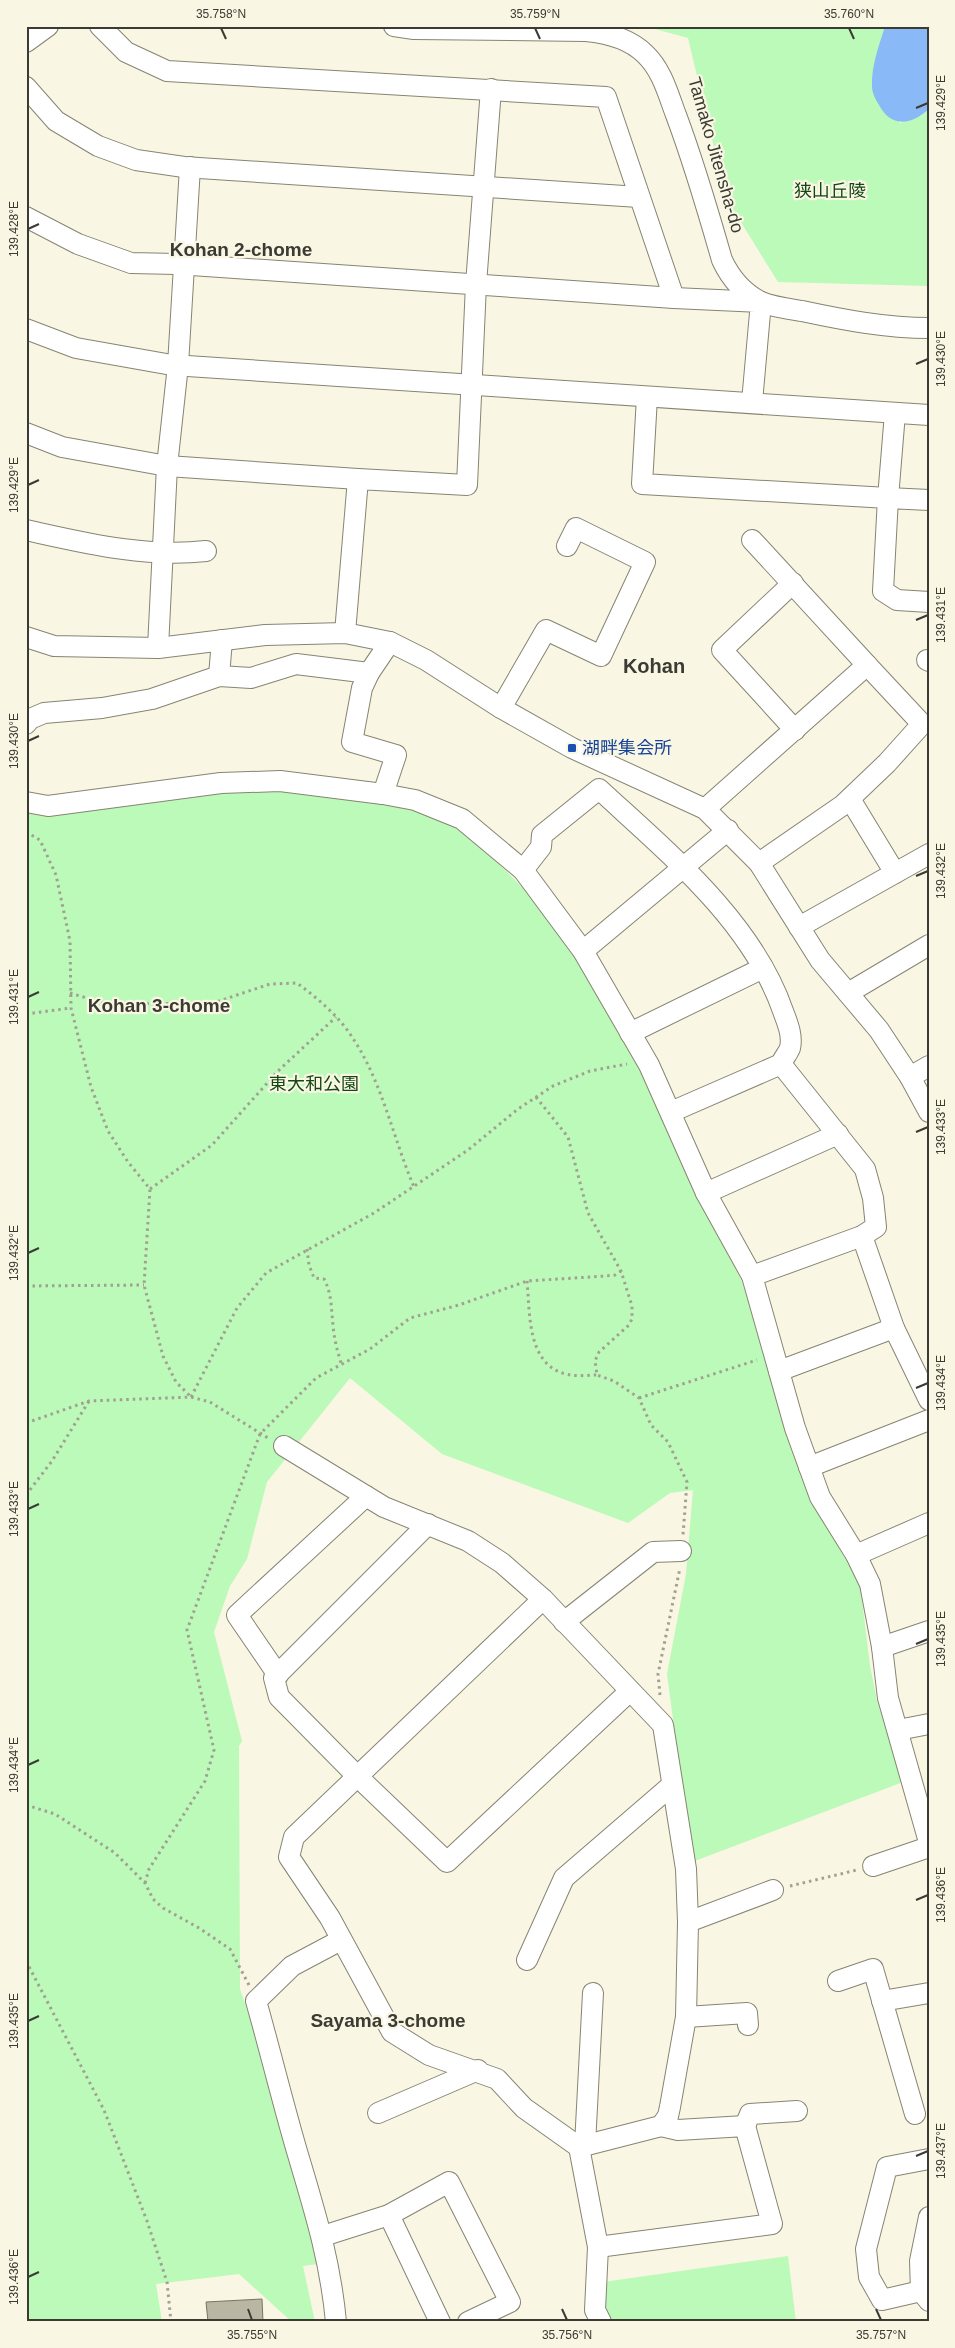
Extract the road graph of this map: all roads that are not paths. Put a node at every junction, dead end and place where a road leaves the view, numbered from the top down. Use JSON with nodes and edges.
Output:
{"nodes":[{"id":1,"x":48,"y":26,"type":"edge"},
{"id":2,"x":100,"y":26,"type":"edge"},
{"id":3,"x":394,"y":26,"type":"edge"},
{"id":4,"x":26,"y":42,"type":"edge"},
{"id":5,"x":26,"y":87,"type":"edge"},
{"id":6,"x":491,"y":89,"type":"junction"},
{"id":7,"x":190,"y":167,"type":"junction"},
{"id":8,"x":483,"y":187,"type":"junction"},
{"id":9,"x":639,"y":197,"type":"junction"},
{"id":10,"x":26,"y":218,"type":"edge"},
{"id":11,"x":184,"y":264,"type":"junction"},
{"id":12,"x":476,"y":284,"type":"junction"},
{"id":13,"x":674,"y":298,"type":"junction"},
{"id":14,"x":761,"y":302,"type":"junction"},
{"id":15,"x":26,"y":328,"type":"edge"},
{"id":16,"x":929,"y":328,"type":"edge"},
{"id":17,"x":178,"y":365,"type":"junction"},
{"id":18,"x":472,"y":384,"type":"junction"},
{"id":19,"x":647,"y":397,"type":"junction"},
{"id":20,"x":752,"y":402,"type":"junction"},
{"id":21,"x":895,"y":413,"type":"junction"},
{"id":22,"x":929,"y":415,"type":"edge"},
{"id":23,"x":26,"y":433,"type":"edge"},
{"id":24,"x":167,"y":466,"type":"junction"},
{"id":25,"x":358,"y":479,"type":"junction"},
{"id":26,"x":888,"y":498,"type":"junction"},
{"id":27,"x":929,"y":500,"type":"edge"},
{"id":28,"x":26,"y":530,"type":"edge"},
{"id":29,"x":752,"y":540,"type":"dead end"},
{"id":30,"x":567,"y":546,"type":"dead end"},
{"id":31,"x":206,"y":551,"type":"dead end"},
{"id":32,"x":163,"y":552,"type":"junction"},
{"id":33,"x":793,"y":583,"type":"junction"},
{"id":34,"x":929,"y":602,"type":"edge"},
{"id":35,"x":345,"y":633,"type":"junction"},
{"id":36,"x":26,"y":638,"type":"edge"},
{"id":37,"x":222,"y":640,"type":"junction"},
{"id":38,"x":390,"y":642,"type":"junction"},
{"id":39,"x":158,"y":648,"type":"junction"},
{"id":40,"x":867,"y":665,"type":"junction"},
{"id":41,"x":369,"y":673,"type":"junction"},
{"id":42,"x":219,"y":676,"type":"junction"},
{"id":43,"x":501,"y":708,"type":"junction"},
{"id":44,"x":925,"y":719,"type":"edge"},
{"id":45,"x":26,"y":724,"type":"edge"},
{"id":46,"x":795,"y":730,"type":"junction"},
{"id":47,"x":383,"y":794,"type":"junction"},
{"id":48,"x":850,"y":798,"type":"junction"},
{"id":49,"x":26,"y":802,"type":"edge"},
{"id":50,"x":705,"y":809,"type":"junction"},
{"id":51,"x":728,"y":830,"type":"junction"},
{"id":52,"x":929,"y":854,"type":"edge"},
{"id":53,"x":759,"y":863,"type":"junction"},
{"id":54,"x":683,"y":869,"type":"junction"},
{"id":55,"x":523,"y":870,"type":"junction"},
{"id":56,"x":895,"y":873,"type":"junction"},
{"id":57,"x":799,"y":927,"type":"junction"},
{"id":58,"x":929,"y":945,"type":"edge"},
{"id":59,"x":583,"y":951,"type":"junction"},
{"id":60,"x":763,"y":968,"type":"junction"},
{"id":61,"x":848,"y":993,"type":"junction"},
{"id":62,"x":630,"y":1033,"type":"junction"},
{"id":63,"x":780,"y":1064,"type":"junction"},
{"id":64,"x":929,"y":1066,"type":"edge"},
{"id":65,"x":910,"y":1077,"type":"junction"},
{"id":66,"x":671,"y":1112,"type":"junction"},
{"id":67,"x":929,"y":1112,"type":"edge"},
{"id":68,"x":838,"y":1134,"type":"junction"},
{"id":69,"x":706,"y":1193,"type":"junction"},
{"id":70,"x":862,"y":1236,"type":"junction"},
{"id":71,"x":752,"y":1276,"type":"junction"},
{"id":72,"x":894,"y":1328,"type":"junction"},
{"id":73,"x":779,"y":1371,"type":"junction"},
{"id":74,"x":929,"y":1400,"type":"edge"},
{"id":75,"x":929,"y":1420,"type":"edge"},
{"id":76,"x":284,"y":1446,"type":"road end"},
{"id":77,"x":809,"y":1467,"type":"junction"},
{"id":78,"x":366,"y":1496,"type":"junction"},
{"id":79,"x":929,"y":1523,"type":"edge"},
{"id":80,"x":428,"y":1524,"type":"junction"},
{"id":81,"x":681,"y":1550,"type":"road end"},
{"id":82,"x":856,"y":1555,"type":"junction"},
{"id":83,"x":543,"y":1599,"type":"junction"},
{"id":84,"x":564,"y":1622,"type":"junction"},
{"id":85,"x":929,"y":1631,"type":"edge"},
{"id":86,"x":882,"y":1647,"type":"junction"},
{"id":87,"x":278,"y":1674,"type":"junction"},
{"id":88,"x":630,"y":1691,"type":"junction"},
{"id":89,"x":929,"y":1724,"type":"edge"},
{"id":90,"x":898,"y":1730,"type":"junction"},
{"id":91,"x":357,"y":1776,"type":"junction"},
{"id":92,"x":672,"y":1785,"type":"junction"},
{"id":93,"x":929,"y":1842,"type":"edge"},
{"id":94,"x":929,"y":1847,"type":"edge"},
{"id":95,"x":874,"y":1866,"type":"road end"},
{"id":96,"x":773,"y":1890,"type":"road end"},
{"id":97,"x":688,"y":1922,"type":"junction"},
{"id":98,"x":342,"y":1940,"type":"junction"},
{"id":99,"x":527,"y":1960,"type":"dead end"},
{"id":100,"x":838,"y":1981,"type":"dead end"},
{"id":101,"x":593,"y":1993,"type":"dead end"},
{"id":102,"x":929,"y":1993,"type":"edge"},
{"id":103,"x":882,"y":2001,"type":"junction"},
{"id":104,"x":686,"y":2017,"type":"junction"},
{"id":105,"x":748,"y":2025,"type":"dead end"},
{"id":106,"x":478,"y":2070,"type":"junction"},
{"id":107,"x":797,"y":2111,"type":"dead end"},
{"id":108,"x":378,"y":2114,"type":"dead end"},
{"id":109,"x":915,"y":2114,"type":"dead end"},
{"id":110,"x":661,"y":2126,"type":"junction"},
{"id":111,"x":745,"y":2126,"type":"junction"},
{"id":112,"x":582,"y":2146,"type":"junction"},
{"id":113,"x":929,"y":2159,"type":"edge"},
{"id":114,"x":389,"y":2215,"type":"junction"},
{"id":115,"x":929,"y":2217,"type":"edge"},
{"id":116,"x":323,"y":2236,"type":"junction"},
{"id":117,"x":598,"y":2248,"type":"junction"},
{"id":118,"x":925,"y":2296,"type":"edge"},
{"id":119,"x":336,"y":2322,"type":"edge"},
{"id":120,"x":440,"y":2322,"type":"edge"},
{"id":121,"x":468,"y":2322,"type":"edge"},
{"id":122,"x":601,"y":2322,"type":"edge"}],
"edges":[{"from":1,"to":4,"type":"street"},
{"from":2,"to":6,"type":"street"},
{"from":3,"to":14,"type":"street"},
{"from":5,"to":7,"type":"street"},
{"from":6,"to":8,"type":"street"},
{"from":6,"to":9,"type":"street"},
{"from":7,"to":8,"type":"street"},
{"from":7,"to":11,"type":"street"},
{"from":8,"to":9,"type":"street"},
{"from":8,"to":12,"type":"street"},
{"from":9,"to":13,"type":"street"},
{"from":10,"to":11,"type":"street"},
{"from":11,"to":12,"type":"street"},
{"from":11,"to":17,"type":"street"},
{"from":12,"to":13,"type":"street"},
{"from":12,"to":18,"type":"street"},
{"from":13,"to":14,"type":"street"},
{"from":14,"to":16,"type":"street"},
{"from":14,"to":20,"type":"street"},
{"from":15,"to":17,"type":"street"},
{"from":17,"to":18,"type":"street"},
{"from":17,"to":24,"type":"street"},
{"from":18,"to":19,"type":"street"},
{"from":18,"to":25,"type":"street"},
{"from":19,"to":20,"type":"street"},
{"from":19,"to":26,"type":"street"},
{"from":20,"to":21,"type":"street"},
{"from":21,"to":22,"type":"street"},
{"from":21,"to":26,"type":"street"},
{"from":23,"to":24,"type":"street"},
{"from":24,"to":25,"type":"street"},
{"from":24,"to":32,"type":"street"},
{"from":25,"to":35,"type":"street"},
{"from":26,"to":27,"type":"street"},
{"from":26,"to":34,"type":"street"},
{"from":28,"to":32,"type":"street"},
{"from":29,"to":33,"type":"street"},
{"from":30,"to":43,"type":"street"},
{"from":31,"to":32,"type":"street"},
{"from":32,"to":39,"type":"street"},
{"from":33,"to":40,"type":"street"},
{"from":33,"to":46,"type":"street"},
{"from":35,"to":37,"type":"street"},
{"from":35,"to":38,"type":"street"},
{"from":36,"to":39,"type":"street"},
{"from":37,"to":39,"type":"street"},
{"from":37,"to":42,"type":"street"},
{"from":38,"to":41,"type":"street"},
{"from":38,"to":43,"type":"street"},
{"from":40,"to":44,"type":"street"},
{"from":40,"to":46,"type":"street"},
{"from":41,"to":42,"type":"street"},
{"from":41,"to":47,"type":"street"},
{"from":42,"to":45,"type":"street"},
{"from":43,"to":50,"type":"street"},
{"from":44,"to":48,"type":"street"},
{"from":46,"to":50,"type":"street"},
{"from":47,"to":49,"type":"street"},
{"from":47,"to":55,"type":"street"},
{"from":48,"to":53,"type":"street"},
{"from":48,"to":56,"type":"street"},
{"from":50,"to":51,"type":"street"},
{"from":51,"to":53,"type":"street"},
{"from":51,"to":54,"type":"street"},
{"from":52,"to":56,"type":"street"},
{"from":53,"to":57,"type":"street"},
{"from":54,"to":55,"type":"street"},
{"from":54,"to":59,"type":"street"},
{"from":54,"to":60,"type":"street"},
{"from":55,"to":59,"type":"street"},
{"from":56,"to":57,"type":"street"},
{"from":57,"to":61,"type":"street"},
{"from":58,"to":61,"type":"street"},
{"from":59,"to":62,"type":"street"},
{"from":60,"to":62,"type":"street"},
{"from":60,"to":63,"type":"street"},
{"from":61,"to":65,"type":"street"},
{"from":62,"to":66,"type":"street"},
{"from":63,"to":66,"type":"street"},
{"from":63,"to":68,"type":"street"},
{"from":64,"to":65,"type":"street"},
{"from":65,"to":67,"type":"street"},
{"from":66,"to":69,"type":"street"},
{"from":68,"to":69,"type":"street"},
{"from":68,"to":70,"type":"street"},
{"from":69,"to":71,"type":"street"},
{"from":70,"to":71,"type":"street"},
{"from":70,"to":72,"type":"street"},
{"from":71,"to":73,"type":"street"},
{"from":72,"to":73,"type":"street"},
{"from":72,"to":74,"type":"street"},
{"from":73,"to":77,"type":"street"},
{"from":75,"to":77,"type":"street"},
{"from":76,"to":78,"type":"street"},
{"from":77,"to":82,"type":"street"},
{"from":78,"to":80,"type":"street"},
{"from":78,"to":87,"type":"street"},
{"from":79,"to":82,"type":"street"},
{"from":80,"to":83,"type":"street"},
{"from":80,"to":87,"type":"street"},
{"from":81,"to":84,"type":"street"},
{"from":82,"to":86,"type":"street"},
{"from":83,"to":84,"type":"street"},
{"from":83,"to":91,"type":"street"},
{"from":84,"to":88,"type":"street"},
{"from":85,"to":86,"type":"street"},
{"from":86,"to":90,"type":"street"},
{"from":87,"to":91,"type":"street"},
{"from":88,"to":91,"type":"street"},
{"from":88,"to":92,"type":"street"},
{"from":89,"to":90,"type":"street"},
{"from":90,"to":93,"type":"street"},
{"from":91,"to":98,"type":"street"},
{"from":92,"to":97,"type":"street"},
{"from":92,"to":99,"type":"street"},
{"from":94,"to":95,"type":"street"},
{"from":96,"to":97,"type":"street"},
{"from":97,"to":104,"type":"street"},
{"from":98,"to":106,"type":"street"},
{"from":98,"to":116,"type":"street"},
{"from":100,"to":103,"type":"street"},
{"from":101,"to":112,"type":"street"},
{"from":102,"to":103,"type":"street"},
{"from":103,"to":109,"type":"street"},
{"from":104,"to":105,"type":"street"},
{"from":104,"to":110,"type":"street"},
{"from":106,"to":108,"type":"street"},
{"from":106,"to":112,"type":"street"},
{"from":107,"to":111,"type":"street"},
{"from":110,"to":111,"type":"street"},
{"from":110,"to":112,"type":"street"},
{"from":111,"to":117,"type":"street"},
{"from":112,"to":117,"type":"street"},
{"from":113,"to":118,"type":"street"},
{"from":114,"to":116,"type":"street"},
{"from":114,"to":120,"type":"street"},
{"from":114,"to":121,"type":"street"},
{"from":115,"to":118,"type":"street"},
{"from":116,"to":119,"type":"street"},
{"from":117,"to":122,"type":"street"}]}
